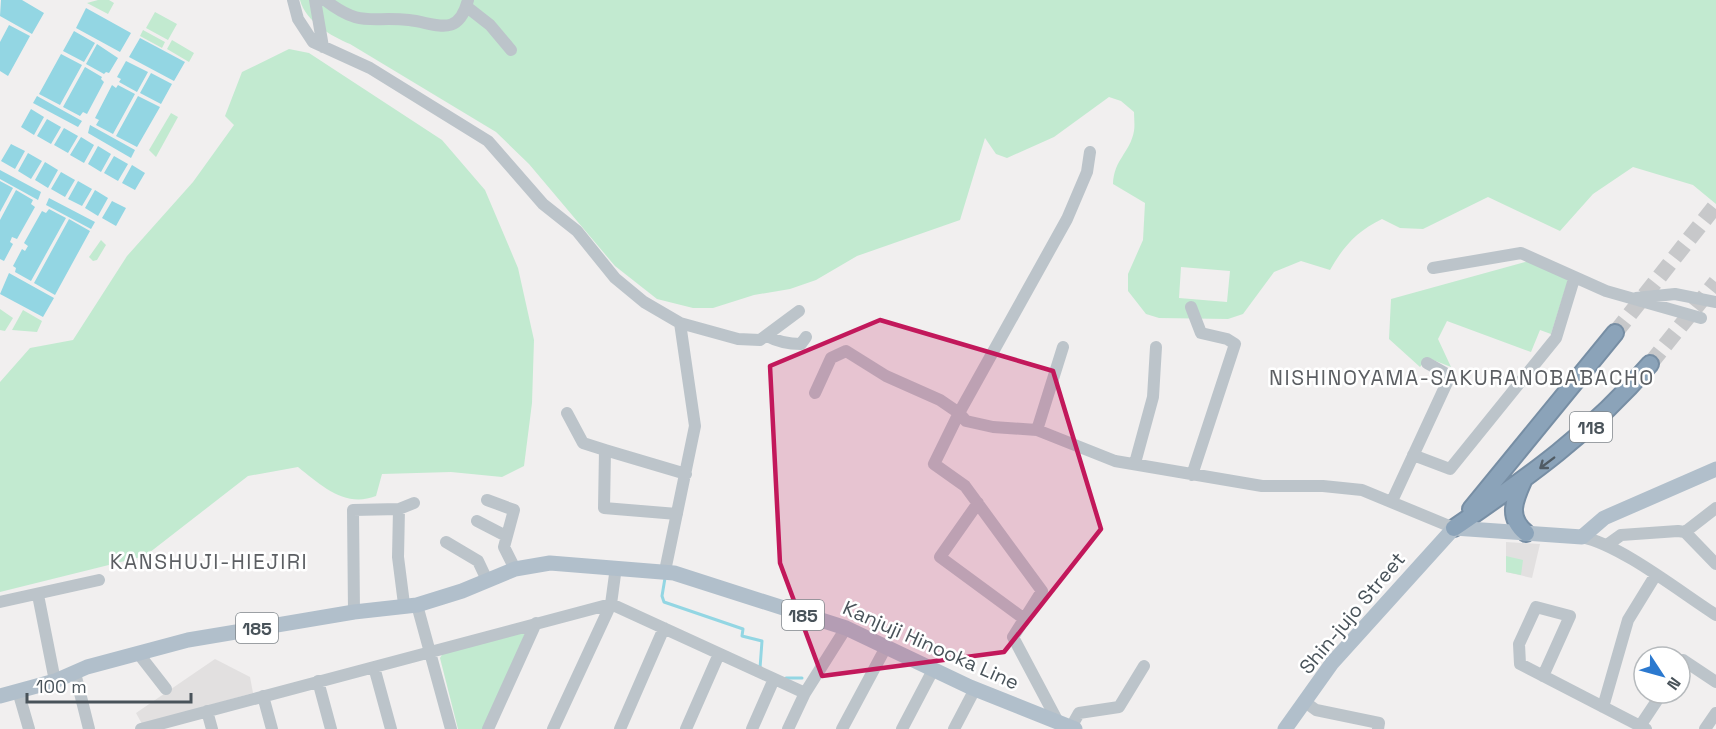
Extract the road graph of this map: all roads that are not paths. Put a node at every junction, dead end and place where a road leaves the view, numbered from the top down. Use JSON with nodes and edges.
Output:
{"nodes":[{"id":1,"x":293,"y":0,"type":"edge"},
{"id":2,"x":315,"y":0,"type":"edge"},
{"id":3,"x":325,"y":0,"type":"edge"},
{"id":4,"x":467,"y":3,"type":"edge"},
{"id":5,"x":323,"y":47,"type":"junction"},
{"id":6,"x":510,"y":50,"type":"dead end"},
{"id":7,"x":1090,"y":152,"type":"dead end"},
{"id":8,"x":1433,"y":268,"type":"dead end"},
{"id":9,"x":1574,"y":279,"type":"junction"},
{"id":10,"x":1632,"y":298,"type":"junction"},
{"id":11,"x":1716,"y":302,"type":"edge"},
{"id":12,"x":1191,"y":307,"type":"dead end"},
{"id":13,"x":799,"y":311,"type":"dead end"},
{"id":14,"x":1701,"y":318,"type":"dead end"},
{"id":15,"x":680,"y":323,"type":"junction"},
{"id":16,"x":1615,"y":333,"type":"tunnel mouth"},
{"id":17,"x":767,"y":336,"type":"junction"},
{"id":18,"x":806,"y":337,"type":"dead end"},
{"id":19,"x":1063,"y":347,"type":"dead end"},
{"id":20,"x":1156,"y":347,"type":"dead end"},
{"id":21,"x":1427,"y":363,"type":"dead end"},
{"id":22,"x":1650,"y":364,"type":"tunnel mouth"},
{"id":23,"x":815,"y":393,"type":"dead end"},
{"id":24,"x":567,"y":413,"type":"dead end"},
{"id":25,"x":959,"y":413,"type":"junction"},
{"id":26,"x":1037,"y":430,"type":"junction"},
{"id":27,"x":605,"y":450,"type":"junction"},
{"id":28,"x":1413,"y":455,"type":"junction"},
{"id":29,"x":1135,"y":463,"type":"junction"},
{"id":30,"x":1716,"y":469,"type":"edge"},
{"id":31,"x":686,"y":474,"type":"junction"},
{"id":32,"x":1192,"y":475,"type":"junction"},
{"id":33,"x":1523,"y":480,"type":"junction"},
{"id":34,"x":487,"y":500,"type":"dead end"},
{"id":35,"x":1392,"y":501,"type":"junction"},
{"id":36,"x":414,"y":503,"type":"dead end"},
{"id":37,"x":978,"y":503,"type":"junction"},
{"id":38,"x":1716,"y":508,"type":"edge"},
{"id":39,"x":399,"y":509,"type":"junction"},
{"id":40,"x":677,"y":514,"type":"junction"},
{"id":41,"x":477,"y":520,"type":"dead end"},
{"id":42,"x":1454,"y":528,"type":"junction"},
{"id":43,"x":1526,"y":532,"type":"junction"},
{"id":44,"x":1685,"y":532,"type":"junction"},
{"id":45,"x":506,"y":536,"type":"junction"},
{"id":46,"x":1582,"y":537,"type":"junction"},
{"id":47,"x":446,"y":542,"type":"dead end"},
{"id":48,"x":1607,"y":545,"type":"junction"},
{"id":49,"x":1716,"y":564,"type":"edge"},
{"id":50,"x":616,"y":567,"type":"junction"},
{"id":51,"x":515,"y":569,"type":"junction"},
{"id":52,"x":665,"y":571,"type":"junction"},
{"id":53,"x":1655,"y":576,"type":"junction"},
{"id":54,"x":99,"y":580,"type":"dead end"},
{"id":55,"x":487,"y":580,"type":"junction"},
{"id":56,"x":38,"y":595,"type":"junction"},
{"id":57,"x":0,"y":602,"type":"edge"},
{"id":58,"x":611,"y":604,"type":"junction"},
{"id":59,"x":410,"y":605,"type":"junction"},
{"id":60,"x":354,"y":612,"type":"junction"},
{"id":61,"x":1716,"y":615,"type":"edge"},
{"id":62,"x":1023,"y":618,"type":"junction"},
{"id":63,"x":536,"y":623,"type":"junction"},
{"id":64,"x":664,"y":628,"type":"junction"},
{"id":65,"x":846,"y":628,"type":"junction"},
{"id":66,"x":886,"y":647,"type":"junction"},
{"id":67,"x":431,"y":651,"type":"junction"},
{"id":68,"x":138,"y":653,"type":"junction"},
{"id":69,"x":719,"y":654,"type":"junction"},
{"id":70,"x":1144,"y":666,"type":"dead end"},
{"id":71,"x":1692,"y":666,"type":"edge"},
{"id":72,"x":374,"y":667,"type":"junction"},
{"id":73,"x":933,"y":670,"type":"junction"},
{"id":74,"x":75,"y":673,"type":"junction"},
{"id":75,"x":1543,"y":676,"type":"junction"},
{"id":76,"x":774,"y":679,"type":"junction"},
{"id":77,"x":55,"y":681,"type":"junction"},
{"id":78,"x":318,"y":681,"type":"junction"},
{"id":79,"x":1716,"y":682,"type":"edge"},
{"id":80,"x":166,"y":689,"type":"dead end"},
{"id":81,"x":975,"y":689,"type":"junction"},
{"id":82,"x":18,"y":691,"type":"junction"},
{"id":83,"x":805,"y":693,"type":"junction"},
{"id":84,"x":0,"y":696,"type":"edge"},
{"id":85,"x":263,"y":696,"type":"junction"},
{"id":86,"x":1305,"y":702,"type":"junction"},
{"id":87,"x":1655,"y":705,"type":"edge"},
{"id":88,"x":1603,"y":707,"type":"junction"},
{"id":89,"x":207,"y":711,"type":"junction"},
{"id":90,"x":1716,"y":713,"type":"edge"},
{"id":91,"x":1068,"y":726,"type":"edge"},
{"id":92,"x":1292,"y":727,"type":"edge"},
{"id":93,"x":1643,"y":727,"type":"edge"},
{"id":94,"x":148,"y":728,"type":"edge"},
{"id":95,"x":29,"y":729,"type":"edge"},
{"id":96,"x":89,"y":729,"type":"edge"},
{"id":97,"x":212,"y":729,"type":"edge"},
{"id":98,"x":272,"y":729,"type":"edge"},
{"id":99,"x":331,"y":729,"type":"edge"},
{"id":100,"x":391,"y":729,"type":"edge"},
{"id":101,"x":451,"y":729,"type":"edge"},
{"id":102,"x":488,"y":729,"type":"edge"},
{"id":103,"x":554,"y":729,"type":"edge"},
{"id":104,"x":620,"y":729,"type":"edge"},
{"id":105,"x":686,"y":729,"type":"edge"},
{"id":106,"x":752,"y":729,"type":"edge"},
{"id":107,"x":789,"y":729,"type":"edge"},
{"id":108,"x":842,"y":729,"type":"edge"},
{"id":109,"x":902,"y":729,"type":"edge"},
{"id":110,"x":954,"y":729,"type":"edge"},
{"id":111,"x":1378,"y":729,"type":"edge"},
{"id":112,"x":1705,"y":729,"type":"edge"}],
"edges":[{"from":1,"to":5,"type":"street"},
{"from":2,"to":5,"type":"street"},
{"from":3,"to":4,"type":"street"},
{"from":4,"to":6,"type":"street"},
{"from":5,"to":15,"type":"street"},
{"from":7,"to":25,"type":"street"},
{"from":8,"to":9,"type":"street"},
{"from":9,"to":10,"type":"street"},
{"from":9,"to":28,"type":"street"},
{"from":10,"to":11,"type":"street"},
{"from":10,"to":14,"type":"street"},
{"from":12,"to":32,"type":"street"},
{"from":13,"to":17,"type":"street"},
{"from":15,"to":17,"type":"street"},
{"from":15,"to":31,"type":"street"},
{"from":16,"to":42,"type":"highway","number":"118"},
{"from":17,"to":18,"type":"street"},
{"from":19,"to":26,"type":"street"},
{"from":20,"to":29,"type":"street"},
{"from":21,"to":28,"type":"street"},
{"from":22,"to":33,"type":"highway","number":"118","one_way":true},
{"from":23,"to":25,"type":"street"},
{"from":24,"to":27,"type":"street"},
{"from":25,"to":26,"type":"street"},
{"from":25,"to":37,"type":"street"},
{"from":26,"to":29,"type":"street"},
{"from":27,"to":31,"type":"street"},
{"from":27,"to":40,"type":"street"},
{"from":28,"to":35,"type":"street"},
{"from":29,"to":32,"type":"street"},
{"from":30,"to":46,"type":"main road"},
{"from":31,"to":40,"type":"street"},
{"from":32,"to":35,"type":"street"},
{"from":33,"to":42,"type":"highway","number":"118"},
{"from":33,"to":43,"type":"highway"},
{"from":34,"to":45,"type":"street"},
{"from":35,"to":42,"type":"street"},
{"from":36,"to":39,"type":"street"},
{"from":37,"to":62,"type":"street"},
{"from":37,"to":62,"type":"street"},
{"from":38,"to":44,"type":"street"},
{"from":39,"to":59,"type":"street"},
{"from":39,"to":60,"type":"street"},
{"from":40,"to":52,"type":"street"},
{"from":41,"to":45,"type":"street"},
{"from":42,"to":43,"type":"main road"},
{"from":42,"to":86,"type":"main road","name":"Shin-jujo Street","number":"118"},
{"from":43,"to":46,"type":"main road"},
{"from":44,"to":48,"type":"street"},
{"from":44,"to":49,"type":"street"},
{"from":45,"to":51,"type":"street"},
{"from":46,"to":48,"type":"street"},
{"from":47,"to":55,"type":"street"},
{"from":48,"to":53,"type":"street"},
{"from":50,"to":51,"type":"main road","name":"Kanjuji Hinooka Line","number":"185"},
{"from":50,"to":52,"type":"main road","name":"Kanjuji Hinooka Line","number":"185"},
{"from":50,"to":58,"type":"street"},
{"from":51,"to":55,"type":"main road","name":"Kanjuji Hinooka Line","number":"185"},
{"from":52,"to":65,"type":"main road","name":"Kanjuji Hinooka Line","number":"185"},
{"from":53,"to":61,"type":"street"},
{"from":53,"to":88,"type":"street"},
{"from":54,"to":56,"type":"street"},
{"from":55,"to":59,"type":"main road","name":"Kanjuji Hinooka Line","number":"185"},
{"from":56,"to":57,"type":"street"},
{"from":56,"to":77,"type":"street"},
{"from":58,"to":63,"type":"street"},
{"from":58,"to":64,"type":"street"},
{"from":58,"to":103,"type":"street"},
{"from":59,"to":60,"type":"main road","name":"Kanjuji Hinooka Line","number":"185"},
{"from":59,"to":67,"type":"street"},
{"from":60,"to":68,"type":"main road","name":"Kanjuji Hinooka Line","number":"185"},
{"from":62,"to":91,"type":"street"},
{"from":63,"to":67,"type":"street"},
{"from":63,"to":102,"type":"street"},
{"from":64,"to":69,"type":"street"},
{"from":64,"to":104,"type":"street"},
{"from":65,"to":66,"type":"main road","name":"Kanjuji Hinooka Line","number":"185"},
{"from":65,"to":83,"type":"street"},
{"from":66,"to":73,"type":"main road","name":"Kanjuji Hinooka Line","number":"185"},
{"from":66,"to":108,"type":"street"},
{"from":67,"to":72,"type":"street"},
{"from":67,"to":101,"type":"street"},
{"from":68,"to":74,"type":"main road","name":"Kanjuji Hinooka Line","number":"185"},
{"from":68,"to":80,"type":"street"},
{"from":69,"to":76,"type":"street"},
{"from":69,"to":105,"type":"street"},
{"from":70,"to":91,"type":"street"},
{"from":71,"to":79,"type":"street"},
{"from":72,"to":78,"type":"street"},
{"from":72,"to":100,"type":"street"},
{"from":73,"to":81,"type":"main road","name":"Kanjuji Hinooka Line","number":"185"},
{"from":73,"to":109,"type":"street"},
{"from":74,"to":77,"type":"main road","name":"Kanjuji Hinooka Line","number":"185"},
{"from":74,"to":96,"type":"street"},
{"from":75,"to":75,"type":"street"},
{"from":75,"to":88,"type":"street"},
{"from":76,"to":83,"type":"street"},
{"from":76,"to":106,"type":"street"},
{"from":77,"to":82,"type":"main road","name":"Kanjuji Hinooka Line","number":"185"},
{"from":78,"to":85,"type":"street"},
{"from":78,"to":99,"type":"street"},
{"from":81,"to":91,"type":"main road","name":"Kanjuji Hinooka Line","number":"185"},
{"from":81,"to":110,"type":"street"},
{"from":82,"to":84,"type":"main road","name":"Kanjuji Hinooka Line","number":"185"},
{"from":82,"to":95,"type":"street"},
{"from":83,"to":107,"type":"street"},
{"from":85,"to":89,"type":"street"},
{"from":85,"to":98,"type":"street"},
{"from":86,"to":92,"type":"main road","name":"Shin-jujo Street","number":"118"},
{"from":86,"to":111,"type":"street"},
{"from":87,"to":93,"type":"street"},
{"from":88,"to":93,"type":"street"},
{"from":89,"to":94,"type":"street"},
{"from":89,"to":97,"type":"street"},
{"from":90,"to":112,"type":"street"}]}
